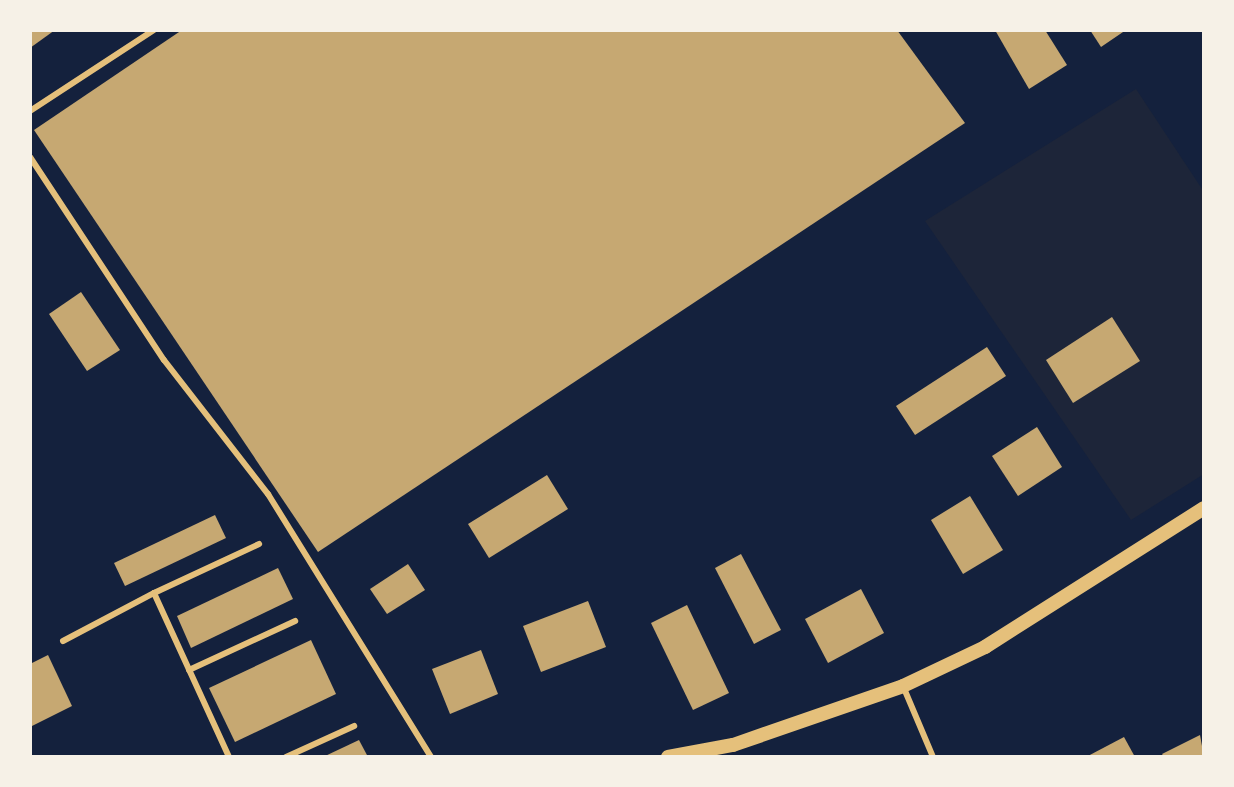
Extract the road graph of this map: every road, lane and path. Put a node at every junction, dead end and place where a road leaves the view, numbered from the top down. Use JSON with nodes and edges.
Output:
{"nodes":[{"id":1,"x":154,"y":30,"type":"edge"},
{"id":2,"x":30,"y":111,"type":"edge"},
{"id":3,"x":30,"y":157,"type":"edge"},
{"id":4,"x":1204,"y":508,"type":"edge"},
{"id":5,"x":259,"y":544,"type":"dead end"},
{"id":6,"x":154,"y":593,"type":"junction"},
{"id":7,"x":295,"y":621,"type":"dead end"},
{"id":8,"x":63,"y":641,"type":"dead end"},
{"id":9,"x":189,"y":670,"type":"junction"},
{"id":10,"x":903,"y":686,"type":"junction"},
{"id":11,"x":354,"y":726,"type":"dead end"},
{"id":12,"x":229,"y":757,"type":"edge"},
{"id":13,"x":286,"y":757,"type":"edge"},
{"id":14,"x":431,"y":757,"type":"edge"},
{"id":15,"x":668,"y":757,"type":"edge"},
{"id":16,"x":933,"y":757,"type":"edge"}],
"edges":[{"from":1,"to":2,"type":"lane"},
{"from":3,"to":14,"type":"lane"},
{"from":4,"to":10,"type":"street"},
{"from":5,"to":6,"type":"lane"},
{"from":6,"to":8,"type":"lane"},
{"from":6,"to":9,"type":"lane"},
{"from":7,"to":9,"type":"lane"},
{"from":9,"to":12,"type":"lane"},
{"from":10,"to":15,"type":"street"},
{"from":10,"to":16,"type":"lane"},
{"from":11,"to":13,"type":"lane"}]}
